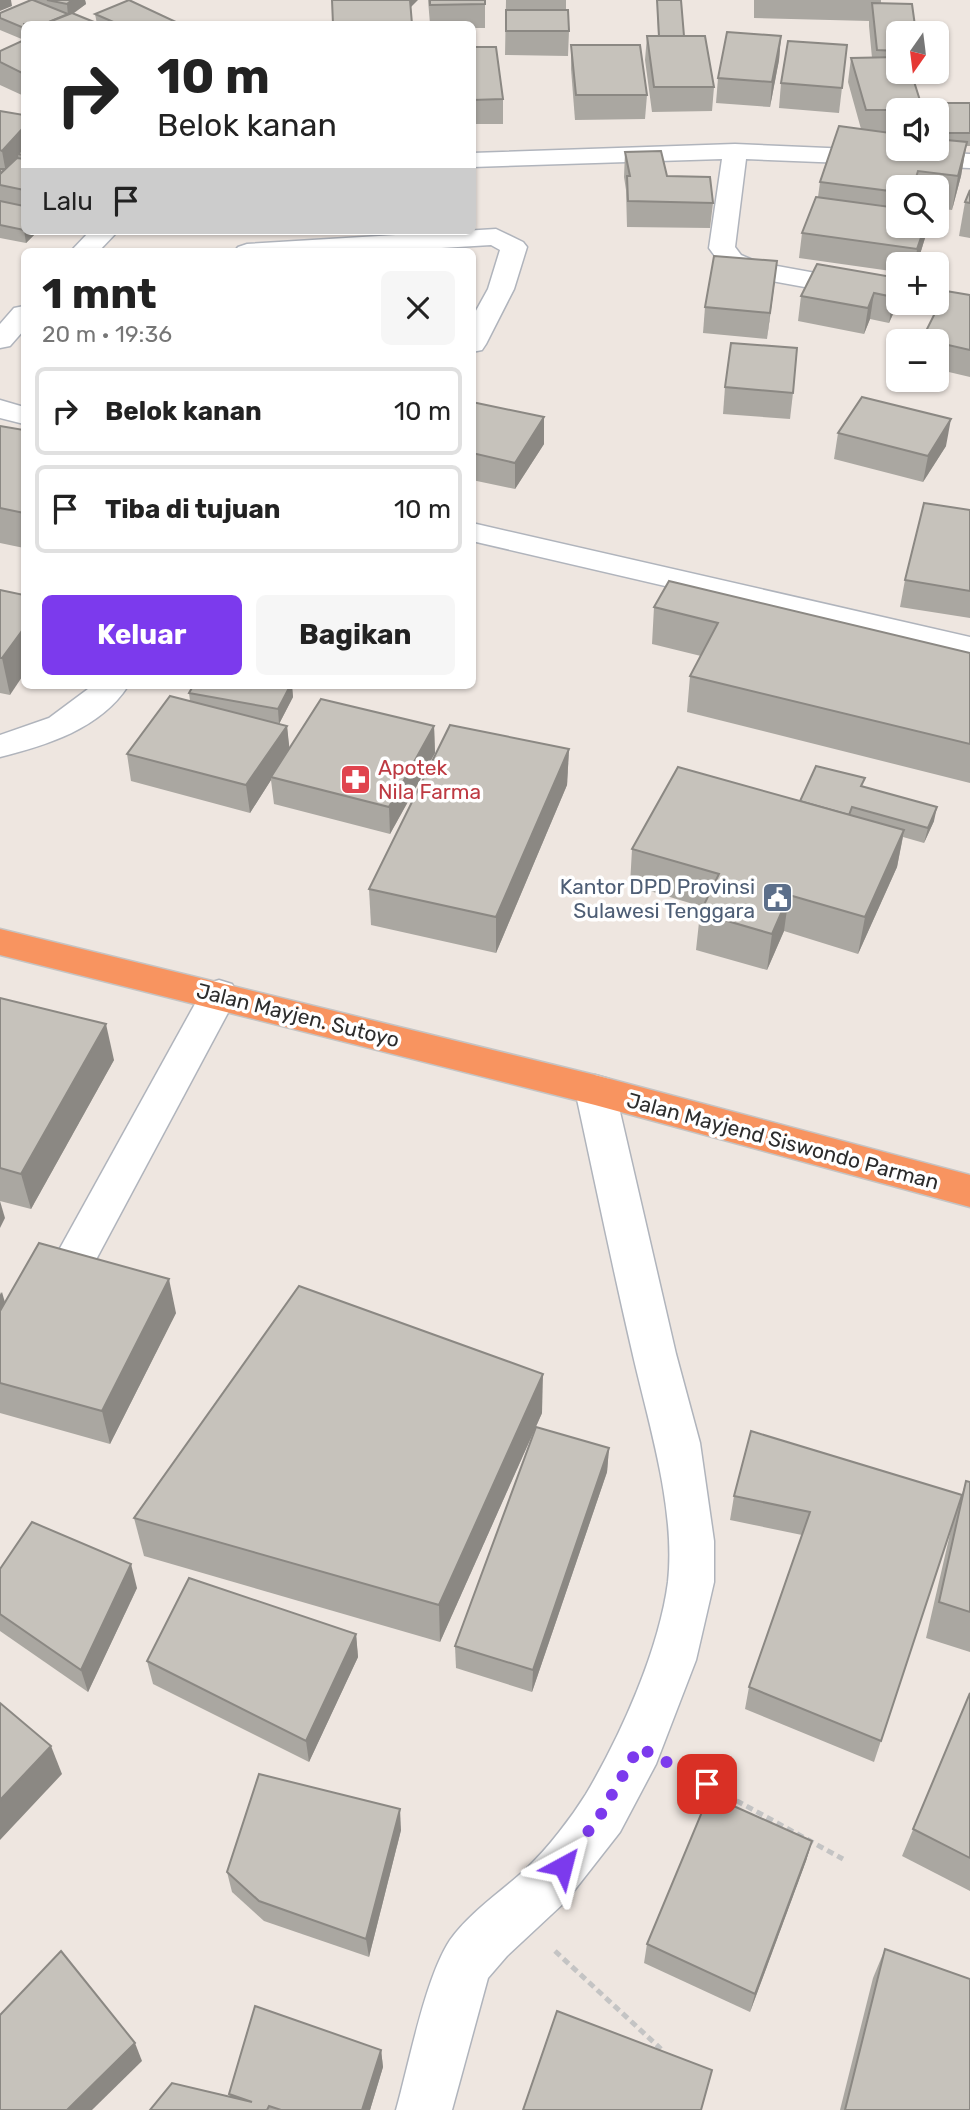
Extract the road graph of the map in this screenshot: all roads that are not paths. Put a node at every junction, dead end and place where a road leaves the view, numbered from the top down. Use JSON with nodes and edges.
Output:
{"nodes":[{"id":1,"x":735,"y":151,"type":"junction"},
{"id":2,"x":476,"y":160,"type":"edge"},
{"id":3,"x":970,"y":161,"type":"edge"},
{"id":4,"x":101,"y":235,"type":"edge"},
{"id":5,"x":87,"y":248,"type":"edge"},
{"id":6,"x":311,"y":248,"type":"edge"},
{"id":7,"x":476,"y":285,"type":"edge"},
{"id":8,"x":501,"y":289,"type":"junction"},
{"id":9,"x":886,"y":294,"type":"edge"},
{"id":10,"x":949,"y":305,"type":"edge"},
{"id":11,"x":970,"y":309,"type":"edge"},
{"id":12,"x":21,"y":317,"type":"edge"},
{"id":13,"x":476,"y":337,"type":"edge"},
{"id":14,"x":0,"y":340,"type":"edge"},
{"id":15,"x":0,"y":409,"type":"edge"},
{"id":16,"x":21,"y":415,"type":"edge"},
{"id":17,"x":476,"y":533,"type":"edge"},
{"id":18,"x":970,"y":647,"type":"edge"},
{"id":19,"x":110,"y":689,"type":"edge"},
{"id":20,"x":0,"y":746,"type":"edge"},
{"id":21,"x":0,"y":942,"type":"edge"},
{"id":22,"x":219,"y":994,"type":"junction"},
{"id":23,"x":595,"y":1090,"type":"junction"},
{"id":24,"x":970,"y":1191,"type":"edge"},
{"id":25,"x":33,"y":1336,"type":"edge"},
{"id":26,"x":424,"y":2110,"type":"edge"}],
"edges":[{"from":1,"to":2,"type":"street"},
{"from":1,"to":3,"type":"street"},
{"from":1,"to":9,"type":"street"},
{"from":4,"to":5,"type":"street"},
{"from":6,"to":8,"type":"street"},
{"from":7,"to":8,"type":"street"},
{"from":8,"to":13,"type":"street"},
{"from":10,"to":11,"type":"street"},
{"from":12,"to":14,"type":"street"},
{"from":15,"to":16,"type":"street"},
{"from":17,"to":18,"type":"street"},
{"from":19,"to":20,"type":"street"},
{"from":21,"to":22,"type":"highway","name":"Jalan Mayjen. Sutoyo"},
{"from":22,"to":23,"type":"highway","name":"Jalan Mayjen. Sutoyo"},
{"from":22,"to":25,"type":"street"},
{"from":23,"to":24,"type":"highway","name":"Jalan Mayjend Siswondo Parman"},
{"from":23,"to":26,"type":"street"}]}
